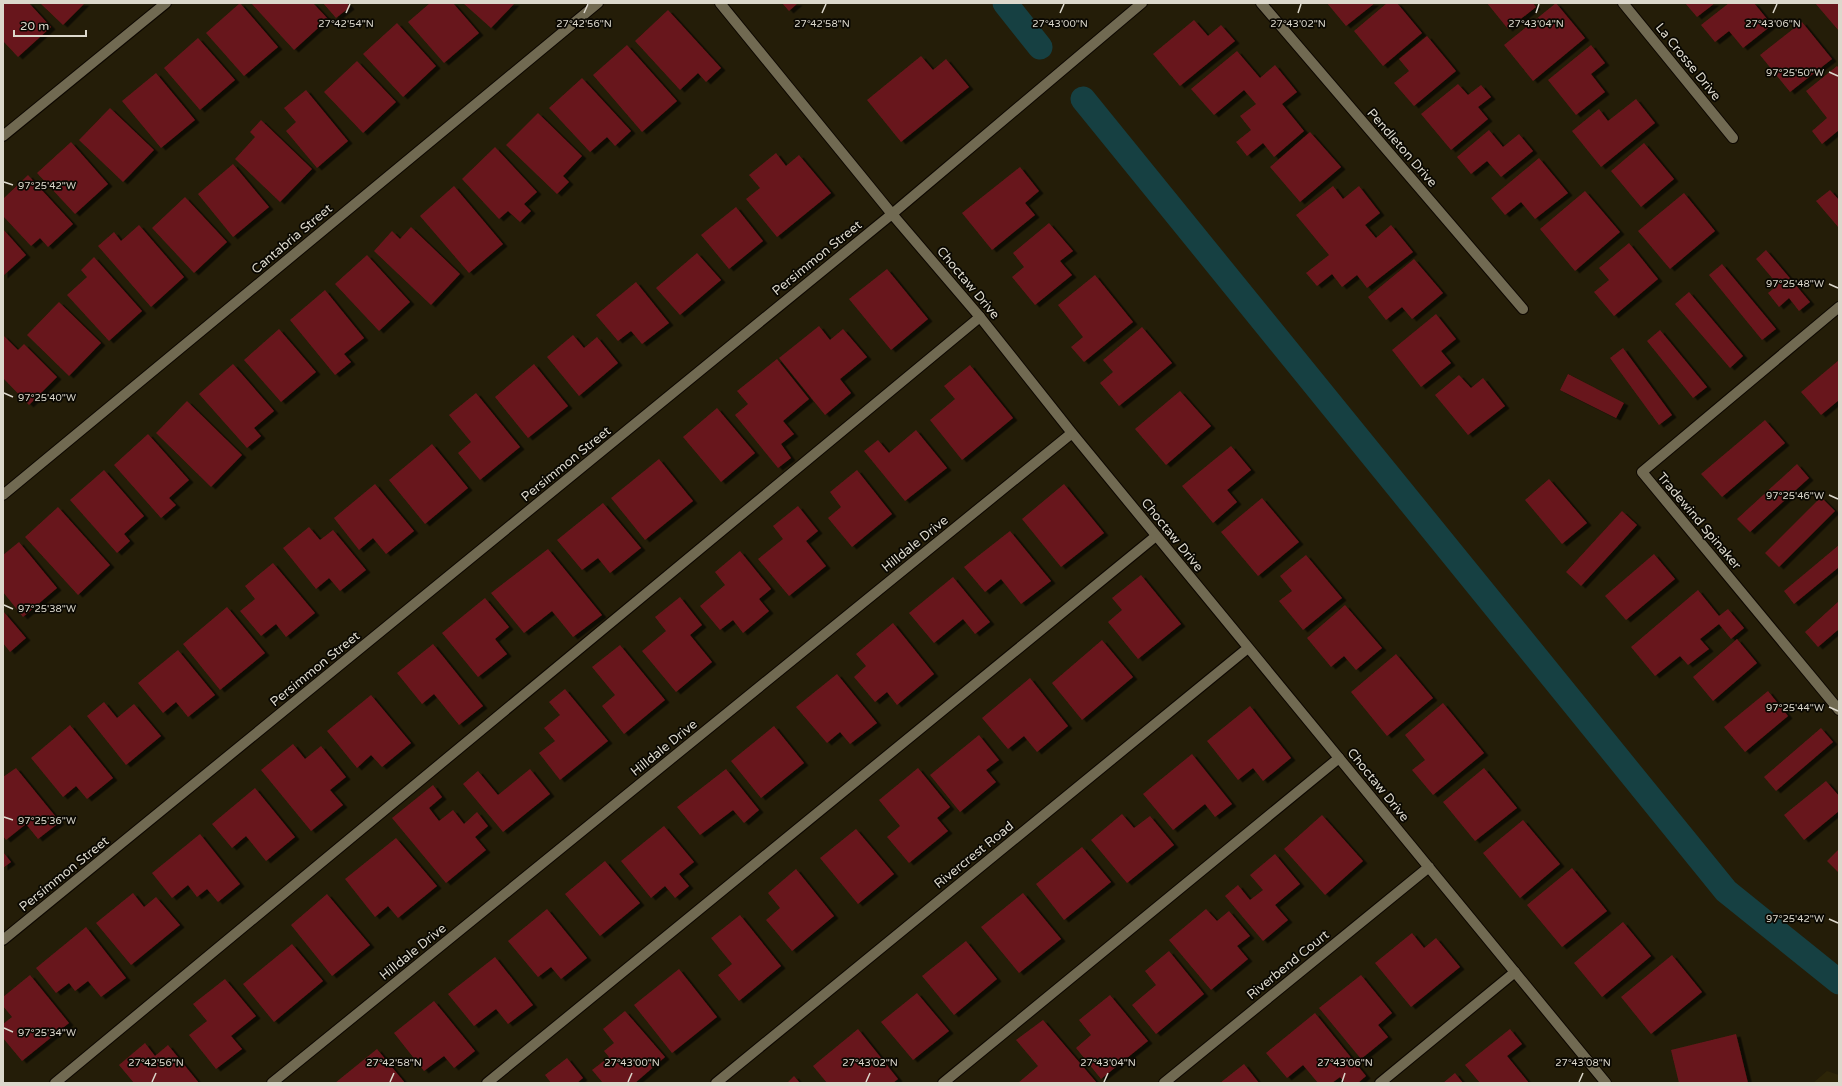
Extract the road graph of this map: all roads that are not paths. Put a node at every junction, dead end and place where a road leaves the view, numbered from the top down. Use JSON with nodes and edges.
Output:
{"nodes":[{"id":1,"x":166,"y":3,"type":"edge"},
{"id":2,"x":598,"y":3,"type":"edge"},
{"id":3,"x":720,"y":3,"type":"edge"},
{"id":4,"x":1142,"y":3,"type":"edge"},
{"id":5,"x":1261,"y":3,"type":"edge"},
{"id":6,"x":1623,"y":3,"type":"edge"},
{"id":7,"x":3,"y":136,"type":"edge"},
{"id":8,"x":1733,"y":138,"type":"dead end"},
{"id":9,"x":892,"y":214,"type":"junction"},
{"id":10,"x":1839,"y":307,"type":"edge"},
{"id":11,"x":1523,"y":309,"type":"dead end"},
{"id":12,"x":980,"y":316,"type":"junction"},
{"id":13,"x":1072,"y":433,"type":"junction"},
{"id":14,"x":3,"y":495,"type":"edge"},
{"id":15,"x":1156,"y":536,"type":"junction"},
{"id":16,"x":1248,"y":648,"type":"junction"},
{"id":17,"x":1839,"y":710,"type":"edge"},
{"id":18,"x":1339,"y":758,"type":"junction"},
{"id":19,"x":1429,"y":867,"type":"junction"},
{"id":20,"x":3,"y":940,"type":"edge"},
{"id":21,"x":1515,"y":972,"type":"junction"},
{"id":22,"x":55,"y":1083,"type":"edge"},
{"id":23,"x":272,"y":1083,"type":"edge"},
{"id":24,"x":487,"y":1083,"type":"edge"},
{"id":25,"x":716,"y":1083,"type":"edge"},
{"id":26,"x":943,"y":1083,"type":"edge"},
{"id":27,"x":1164,"y":1083,"type":"edge"},
{"id":28,"x":1380,"y":1083,"type":"edge"},
{"id":29,"x":1606,"y":1083,"type":"edge"}],
"edges":[{"from":1,"to":7,"type":"street"},
{"from":2,"to":14,"type":"street","name":"Cantabria Street"},
{"from":3,"to":9,"type":"street","name":"Choctaw Drive"},
{"from":4,"to":9,"type":"street","name":"Persimmon Street"},
{"from":5,"to":11,"type":"street","name":"Pendleton Drive"},
{"from":6,"to":8,"type":"street","name":"La Crosse Drive"},
{"from":9,"to":12,"type":"street","name":"Choctaw Drive"},
{"from":9,"to":20,"type":"street","name":"Persimmon Street"},
{"from":10,"to":17,"type":"street","name":"Tradewind Spinaker"},
{"from":12,"to":13,"type":"street","name":"Choctaw Drive"},
{"from":12,"to":22,"type":"street"},
{"from":13,"to":15,"type":"street","name":"Choctaw Drive"},
{"from":13,"to":23,"type":"street","name":"Hilldale Drive"},
{"from":15,"to":16,"type":"street","name":"Choctaw Drive"},
{"from":15,"to":24,"type":"street"},
{"from":16,"to":18,"type":"street","name":"Choctaw Drive"},
{"from":16,"to":25,"type":"street","name":"Rivercrest Road"},
{"from":18,"to":19,"type":"street","name":"Choctaw Drive"},
{"from":18,"to":26,"type":"street"},
{"from":19,"to":21,"type":"street","name":"Choctaw Drive"},
{"from":19,"to":27,"type":"street","name":"Riverbend Court"},
{"from":21,"to":28,"type":"street"},
{"from":21,"to":29,"type":"street","name":"Choctaw Drive"}]}
